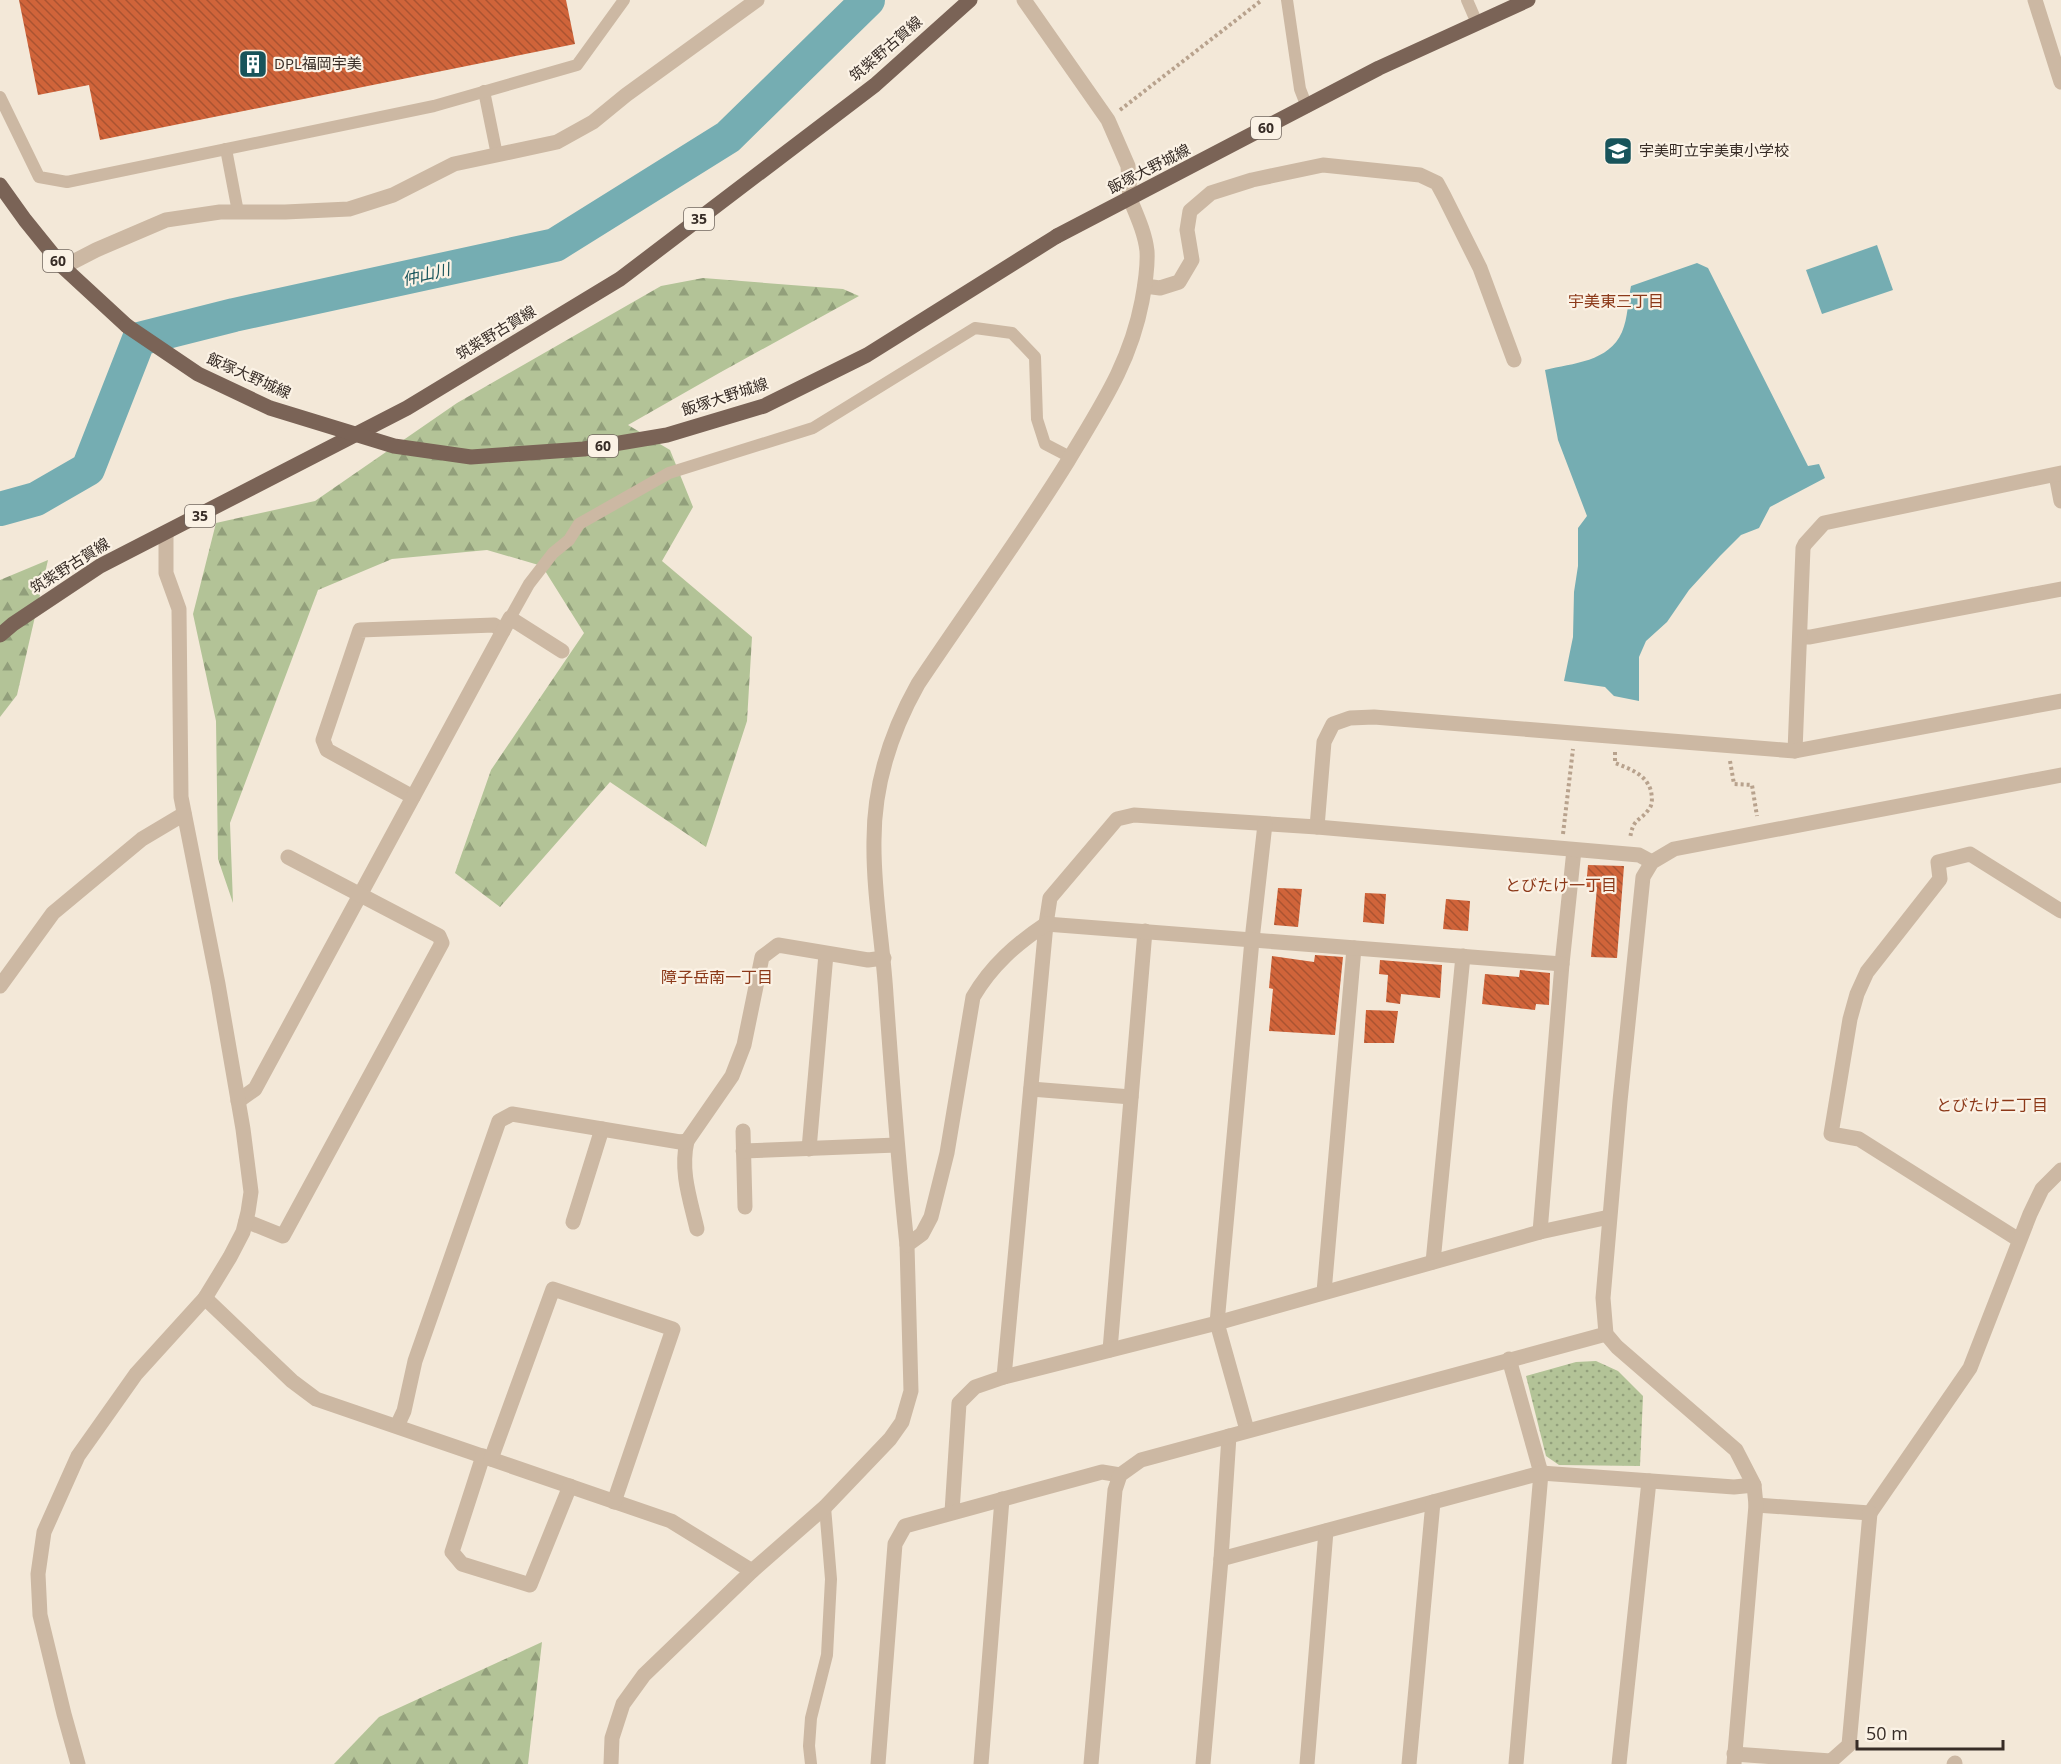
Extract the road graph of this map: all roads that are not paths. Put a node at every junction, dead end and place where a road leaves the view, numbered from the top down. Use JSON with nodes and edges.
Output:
{"nodes":[{"id":1,"x":624,"y":0,"type":"edge"},
{"id":2,"x":757,"y":0,"type":"edge"},
{"id":3,"x":970,"y":0,"type":"edge"},
{"id":4,"x":1024,"y":0,"type":"edge"},
{"id":5,"x":1287,"y":0,"type":"edge"},
{"id":6,"x":1467,"y":0,"type":"edge"},
{"id":7,"x":1528,"y":0,"type":"edge"},
{"id":8,"x":2036,"y":0,"type":"edge"},
{"id":9,"x":1477,"y":23,"type":"junction"},
{"id":10,"x":2061,"y":82,"type":"edge"},
{"id":11,"x":484,"y":92,"type":"junction"},
{"id":12,"x":0,"y":97,"type":"edge"},
{"id":13,"x":1307,"y":107,"type":"junction"},
{"id":14,"x":226,"y":149,"type":"junction"},
{"id":15,"x":497,"y":155,"type":"junction"},
{"id":16,"x":0,"y":185,"type":"edge"},
{"id":17,"x":1130,"y":199,"type":"junction"},
{"id":18,"x":238,"y":212,"type":"junction"},
{"id":19,"x":63,"y":267,"type":"junction"},
{"id":20,"x":1144,"y":286,"type":"junction"},
{"id":21,"x":1514,"y":360,"type":"dead end"},
{"id":22,"x":1070,"y":457,"type":"junction"},
{"id":23,"x":2058,"y":474,"type":"edge"},
{"id":24,"x":2061,"y":501,"type":"edge"},
{"id":25,"x":166,"y":533,"type":"junction"},
{"id":26,"x":2061,"y":589,"type":"edge"},
{"id":27,"x":507,"y":624,"type":"junction"},
{"id":28,"x":0,"y":635,"type":"edge"},
{"id":29,"x":1800,"y":637,"type":"junction"},
{"id":30,"x":562,"y":651,"type":"dead end"},
{"id":31,"x":2061,"y":700,"type":"edge"},
{"id":32,"x":1795,"y":751,"type":"junction"},
{"id":33,"x":2061,"y":775,"type":"edge"},
{"id":34,"x":413,"y":797,"type":"junction"},
{"id":35,"x":184,"y":814,"type":"junction"},
{"id":36,"x":1265,"y":824,"type":"junction"},
{"id":37,"x":1317,"y":828,"type":"junction"},
{"id":38,"x":1568,"y":849,"type":"junction"},
{"id":39,"x":288,"y":857,"type":"dead end"},
{"id":40,"x":1652,"y":862,"type":"junction"},
{"id":41,"x":360,"y":895,"type":"junction"},
{"id":42,"x":2061,"y":911,"type":"edge"},
{"id":43,"x":1046,"y":924,"type":"junction"},
{"id":44,"x":1145,"y":931,"type":"junction"},
{"id":45,"x":1252,"y":940,"type":"junction"},
{"id":46,"x":1354,"y":948,"type":"junction"},
{"id":47,"x":825,"y":954,"type":"junction"},
{"id":48,"x":1463,"y":956,"type":"junction"},
{"id":49,"x":884,"y":958,"type":"junction"},
{"id":50,"x":1562,"y":964,"type":"junction"},
{"id":51,"x":0,"y":986,"type":"edge"},
{"id":52,"x":1031,"y":1089,"type":"junction"},
{"id":53,"x":1131,"y":1096,"type":"junction"},
{"id":54,"x":238,"y":1101,"type":"junction"},
{"id":55,"x":602,"y":1130,"type":"junction"},
{"id":56,"x":743,"y":1131,"type":"dead end"},
{"id":57,"x":687,"y":1140,"type":"junction"},
{"id":58,"x":897,"y":1145,"type":"junction"},
{"id":59,"x":809,"y":1149,"type":"junction"},
{"id":60,"x":743,"y":1151,"type":"junction"},
{"id":61,"x":2061,"y":1170,"type":"edge"},
{"id":62,"x":745,"y":1207,"type":"dead end"},
{"id":63,"x":1609,"y":1217,"type":"junction"},
{"id":64,"x":246,"y":1221,"type":"junction"},
{"id":65,"x":573,"y":1222,"type":"dead end"},
{"id":66,"x":697,"y":1228,"type":"dead end"},
{"id":67,"x":1540,"y":1232,"type":"junction"},
{"id":68,"x":2019,"y":1240,"type":"junction"},
{"id":69,"x":907,"y":1245,"type":"junction"},
{"id":70,"x":1433,"y":1262,"type":"junction"},
{"id":71,"x":1324,"y":1292,"type":"junction"},
{"id":72,"x":205,"y":1298,"type":"junction"},
{"id":73,"x":1217,"y":1323,"type":"junction"},
{"id":74,"x":1606,"y":1334,"type":"junction"},
{"id":75,"x":1110,"y":1350,"type":"junction"},
{"id":76,"x":1509,"y":1359,"type":"junction"},
{"id":77,"x":1005,"y":1377,"type":"junction"},
{"id":78,"x":397,"y":1426,"type":"junction"},
{"id":79,"x":1247,"y":1430,"type":"junction"},
{"id":80,"x":1229,"y":1436,"type":"junction"},
{"id":81,"x":487,"y":1458,"type":"junction"},
{"id":82,"x":1541,"y":1473,"type":"junction"},
{"id":83,"x":1120,"y":1475,"type":"junction"},
{"id":84,"x":1649,"y":1481,"type":"junction"},
{"id":85,"x":1754,"y":1485,"type":"junction"},
{"id":86,"x":570,"y":1486,"type":"junction"},
{"id":87,"x":1002,"y":1498,"type":"junction"},
{"id":88,"x":614,"y":1502,"type":"junction"},
{"id":89,"x":1433,"y":1502,"type":"junction"},
{"id":90,"x":1756,"y":1505,"type":"junction"},
{"id":91,"x":825,"y":1507,"type":"junction"},
{"id":92,"x":952,"y":1512,"type":"junction"},
{"id":93,"x":1870,"y":1513,"type":"junction"},
{"id":94,"x":1326,"y":1531,"type":"junction"},
{"id":95,"x":1221,"y":1559,"type":"junction"},
{"id":96,"x":752,"y":1572,"type":"junction"},
{"id":97,"x":1734,"y":1759,"type":"edge"},
{"id":98,"x":78,"y":1764,"type":"edge"},
{"id":99,"x":611,"y":1764,"type":"edge"},
{"id":100,"x":811,"y":1764,"type":"edge"},
{"id":101,"x":878,"y":1764,"type":"edge"},
{"id":102,"x":981,"y":1764,"type":"edge"},
{"id":103,"x":1091,"y":1764,"type":"edge"},
{"id":104,"x":1203,"y":1764,"type":"edge"},
{"id":105,"x":1307,"y":1764,"type":"edge"},
{"id":106,"x":1409,"y":1764,"type":"edge"},
{"id":107,"x":1516,"y":1764,"type":"edge"},
{"id":108,"x":1619,"y":1764,"type":"edge"}],
"edges":[{"from":1,"to":11,"type":"lane"},
{"from":2,"to":15,"type":"street"},
{"from":3,"to":25,"type":"main road","name":"筑紫野古賀線","number":"35"},
{"from":4,"to":17,"type":"street"},
{"from":5,"to":13,"type":"lane"},
{"from":6,"to":9,"type":"lane"},
{"from":7,"to":9,"type":"main road","name":"飯塚大野城線","number":"60"},
{"from":8,"to":10,"type":"street"},
{"from":9,"to":13,"type":"main road","name":"飯塚大野城線","number":"60"},
{"from":11,"to":14,"type":"lane"},
{"from":11,"to":15,"type":"lane"},
{"from":12,"to":14,"type":"lane"},
{"from":13,"to":17,"type":"main road","name":"飯塚大野城線","number":"60"},
{"from":14,"to":18,"type":"lane"},
{"from":15,"to":18,"type":"street"},
{"from":16,"to":19,"type":"main road","name":"飯塚大野城線","number":"60"},
{"from":17,"to":19,"type":"main road","name":"飯塚大野城線","number":"60","bridge":true},
{"from":17,"to":20,"type":"street"},
{"from":18,"to":19,"type":"street"},
{"from":20,"to":21,"type":"street"},
{"from":20,"to":22,"type":"street"},
{"from":22,"to":27,"type":"lane"},
{"from":22,"to":49,"type":"street"},
{"from":23,"to":24,"type":"street"},
{"from":23,"to":29,"type":"street"},
{"from":25,"to":28,"type":"main road","name":"筑紫野古賀線","number":"35"},
{"from":25,"to":35,"type":"street"},
{"from":26,"to":29,"type":"street"},
{"from":27,"to":30,"type":"street"},
{"from":27,"to":34,"type":"street"},
{"from":27,"to":34,"type":"street"},
{"from":29,"to":32,"type":"street"},
{"from":31,"to":32,"type":"street"},
{"from":32,"to":37,"type":"street"},
{"from":33,"to":40,"type":"street"},
{"from":34,"to":41,"type":"street"},
{"from":35,"to":51,"type":"street"},
{"from":35,"to":54,"type":"street"},
{"from":36,"to":37,"type":"street"},
{"from":36,"to":43,"type":"street"},
{"from":36,"to":45,"type":"street"},
{"from":37,"to":38,"type":"street"},
{"from":38,"to":40,"type":"street"},
{"from":38,"to":50,"type":"street"},
{"from":39,"to":41,"type":"street"},
{"from":40,"to":63,"type":"street"},
{"from":41,"to":54,"type":"street"},
{"from":41,"to":64,"type":"street"},
{"from":42,"to":68,"type":"street"},
{"from":43,"to":44,"type":"street"},
{"from":43,"to":52,"type":"street"},
{"from":43,"to":69,"type":"street"},
{"from":44,"to":45,"type":"street"},
{"from":44,"to":53,"type":"street"},
{"from":45,"to":46,"type":"street"},
{"from":45,"to":73,"type":"street"},
{"from":46,"to":48,"type":"street"},
{"from":46,"to":71,"type":"street"},
{"from":47,"to":49,"type":"street"},
{"from":47,"to":57,"type":"street"},
{"from":47,"to":59,"type":"street"},
{"from":48,"to":50,"type":"street"},
{"from":48,"to":70,"type":"street"},
{"from":49,"to":58,"type":"street"},
{"from":50,"to":67,"type":"street"},
{"from":52,"to":53,"type":"street"},
{"from":52,"to":77,"type":"street"},
{"from":53,"to":75,"type":"street"},
{"from":54,"to":64,"type":"street"},
{"from":55,"to":57,"type":"street"},
{"from":55,"to":65,"type":"street"},
{"from":55,"to":78,"type":"street"},
{"from":56,"to":60,"type":"street"},
{"from":57,"to":66,"type":"street"},
{"from":58,"to":59,"type":"street"},
{"from":58,"to":69,"type":"street"},
{"from":59,"to":60,"type":"street"},
{"from":60,"to":62,"type":"street"},
{"from":61,"to":68,"type":"street"},
{"from":63,"to":67,"type":"street"},
{"from":63,"to":74,"type":"street"},
{"from":64,"to":72,"type":"street"},
{"from":67,"to":70,"type":"street"},
{"from":68,"to":93,"type":"street"},
{"from":69,"to":91,"type":"street"},
{"from":70,"to":71,"type":"street"},
{"from":71,"to":73,"type":"street"},
{"from":72,"to":78,"type":"street"},
{"from":72,"to":98,"type":"street"},
{"from":73,"to":75,"type":"street"},
{"from":73,"to":79,"type":"street"},
{"from":74,"to":76,"type":"street"},
{"from":74,"to":85,"type":"street"},
{"from":75,"to":77,"type":"street"},
{"from":76,"to":79,"type":"street"},
{"from":76,"to":82,"type":"street"},
{"from":77,"to":92,"type":"street"},
{"from":78,"to":81,"type":"street"},
{"from":79,"to":80,"type":"street"},
{"from":80,"to":83,"type":"street"},
{"from":80,"to":95,"type":"street"},
{"from":81,"to":86,"type":"street"},
{"from":81,"to":86,"type":"street"},
{"from":81,"to":88,"type":"street"},
{"from":82,"to":84,"type":"street"},
{"from":82,"to":89,"type":"street"},
{"from":82,"to":107,"type":"street"},
{"from":83,"to":87,"type":"street"},
{"from":83,"to":103,"type":"street"},
{"from":84,"to":85,"type":"street"},
{"from":84,"to":108,"type":"street"},
{"from":85,"to":90,"type":"street"},
{"from":86,"to":88,"type":"street"},
{"from":87,"to":92,"type":"street"},
{"from":87,"to":102,"type":"street"},
{"from":88,"to":96,"type":"street"},
{"from":89,"to":94,"type":"street"},
{"from":89,"to":106,"type":"street"},
{"from":90,"to":93,"type":"street"},
{"from":90,"to":97,"type":"street"},
{"from":91,"to":96,"type":"street"},
{"from":91,"to":100,"type":"lane"},
{"from":92,"to":101,"type":"street"},
{"from":93,"to":97,"type":"street"},
{"from":94,"to":95,"type":"street"},
{"from":94,"to":105,"type":"street"},
{"from":95,"to":104,"type":"street"},
{"from":96,"to":99,"type":"street"}]}
